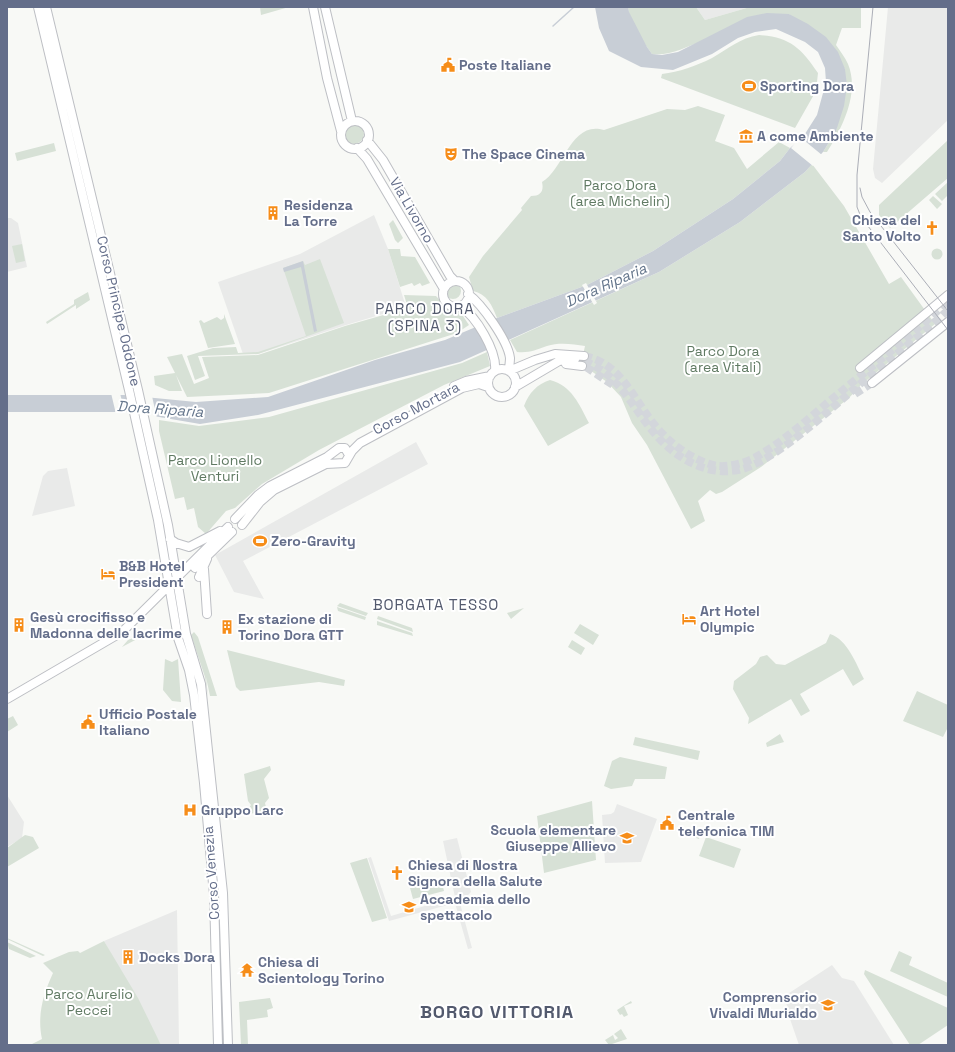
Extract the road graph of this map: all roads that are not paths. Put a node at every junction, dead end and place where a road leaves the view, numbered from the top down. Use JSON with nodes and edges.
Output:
{"nodes":[{"id":1,"x":38,"y":7,"type":"edge"},
{"id":2,"x":46,"y":7,"type":"edge"},
{"id":3,"x":313,"y":7,"type":"edge"},
{"id":4,"x":325,"y":7,"type":"edge"},
{"id":5,"x":352,"y":121,"type":"junction"},
{"id":6,"x":341,"y":130,"type":"junction"},
{"id":7,"x":367,"y":140,"type":"junction"},
{"id":8,"x":357,"y":148,"type":"junction"},
{"id":9,"x":456,"y":281,"type":"junction"},
{"id":10,"x":444,"y":289,"type":"junction"},
{"id":11,"x":468,"y":294,"type":"junction"},
{"id":12,"x":948,"y":295,"type":"edge"},
{"id":13,"x":460,"y":306,"type":"junction"},
{"id":14,"x":948,"y":322,"type":"edge"},
{"id":15,"x":510,"y":359,"type":"junction"},
{"id":16,"x":584,"y":359,"type":"junction"},
{"id":17,"x":860,"y":368,"type":"dead end"},
{"id":18,"x":509,"y":371,"type":"junction"},
{"id":19,"x":493,"y":373,"type":"junction"},
{"id":20,"x":872,"y":383,"type":"tunnel mouth"},
{"id":21,"x":488,"y":386,"type":"junction"},
{"id":22,"x":515,"y":387,"type":"junction"},
{"id":23,"x":347,"y":451,"type":"junction"},
{"id":24,"x":333,"y":453,"type":"junction"},
{"id":25,"x":336,"y":462,"type":"junction"},
{"id":26,"x":234,"y":527,"type":"junction"},
{"id":27,"x":170,"y":539,"type":"junction"},
{"id":28,"x":204,"y":566,"type":"junction"},
{"id":29,"x":199,"y":576,"type":"dead end"},
{"id":30,"x":178,"y":581,"type":"junction"},
{"id":31,"x":170,"y":588,"type":"junction"},
{"id":32,"x":207,"y":614,"type":"dead end"},
{"id":33,"x":184,"y":616,"type":"joint"},
{"id":34,"x":94,"y":650,"type":"junction"},
{"id":35,"x":7,"y":699,"type":"edge"},
{"id":36,"x":218,"y":1045,"type":"edge"},
{"id":37,"x":228,"y":1045,"type":"edge"}],
"edges":[{"from":1,"to":31,"type":"main road","name":"Corso Principe Oddone"},
{"from":2,"to":27,"type":"main road","name":"Corso Principe Oddone"},
{"from":3,"to":6,"type":"main road"},
{"from":4,"to":5,"type":"main road"},
{"from":5,"to":6,"type":"main road"},
{"from":5,"to":7,"type":"main road"},
{"from":6,"to":8,"type":"main road"},
{"from":7,"to":8,"type":"main road"},
{"from":7,"to":9,"type":"main road","name":"Via Livorno"},
{"from":8,"to":10,"type":"main road","name":"Via Livorno"},
{"from":9,"to":10,"type":"main road"},
{"from":9,"to":11,"type":"main road"},
{"from":10,"to":13,"type":"main road"},
{"from":11,"to":13,"type":"main road"},
{"from":11,"to":15,"type":"main road"},
{"from":12,"to":17,"type":"main road"},
{"from":13,"to":19,"type":"main road"},
{"from":14,"to":20,"type":"main road"},
{"from":15,"to":16,"type":"main road"},
{"from":15,"to":18,"type":"main road"},
{"from":16,"to":18,"type":"main road"},
{"from":16,"to":22,"type":"main road"},
{"from":18,"to":19,"type":"main road"},
{"from":18,"to":22,"type":"main road"},
{"from":19,"to":21,"type":"main road"},
{"from":19,"to":23,"type":"main road","name":"Corso Mortara"},
{"from":21,"to":22,"type":"main road"},
{"from":21,"to":23,"type":"main road","name":"Corso Mortara"},
{"from":23,"to":24,"type":"main road"},
{"from":23,"to":25,"type":"main road"},
{"from":24,"to":25,"type":"main road"},
{"from":24,"to":26,"type":"main road"},
{"from":25,"to":26,"type":"main road"},
{"from":26,"to":27,"type":"main road"},
{"from":26,"to":28,"type":"main road"},
{"from":26,"to":30,"type":"main road"},
{"from":27,"to":30,"type":"main road","name":"Corso Principe Oddone"},
{"from":28,"to":29,"type":"main road"},
{"from":28,"to":32,"type":"main road"},
{"from":30,"to":31,"type":"main road"},
{"from":30,"to":33,"type":"main road","name":"Corso Principe Oddone"},
{"from":31,"to":34,"type":"main road"},
{"from":31,"to":34,"type":"main road"},
{"from":31,"to":36,"type":"main road","name":"Corso Venezia"},
{"from":33,"to":37,"type":"main road","name":"Corso Venezia"},
{"from":34,"to":35,"type":"main road"}]}
